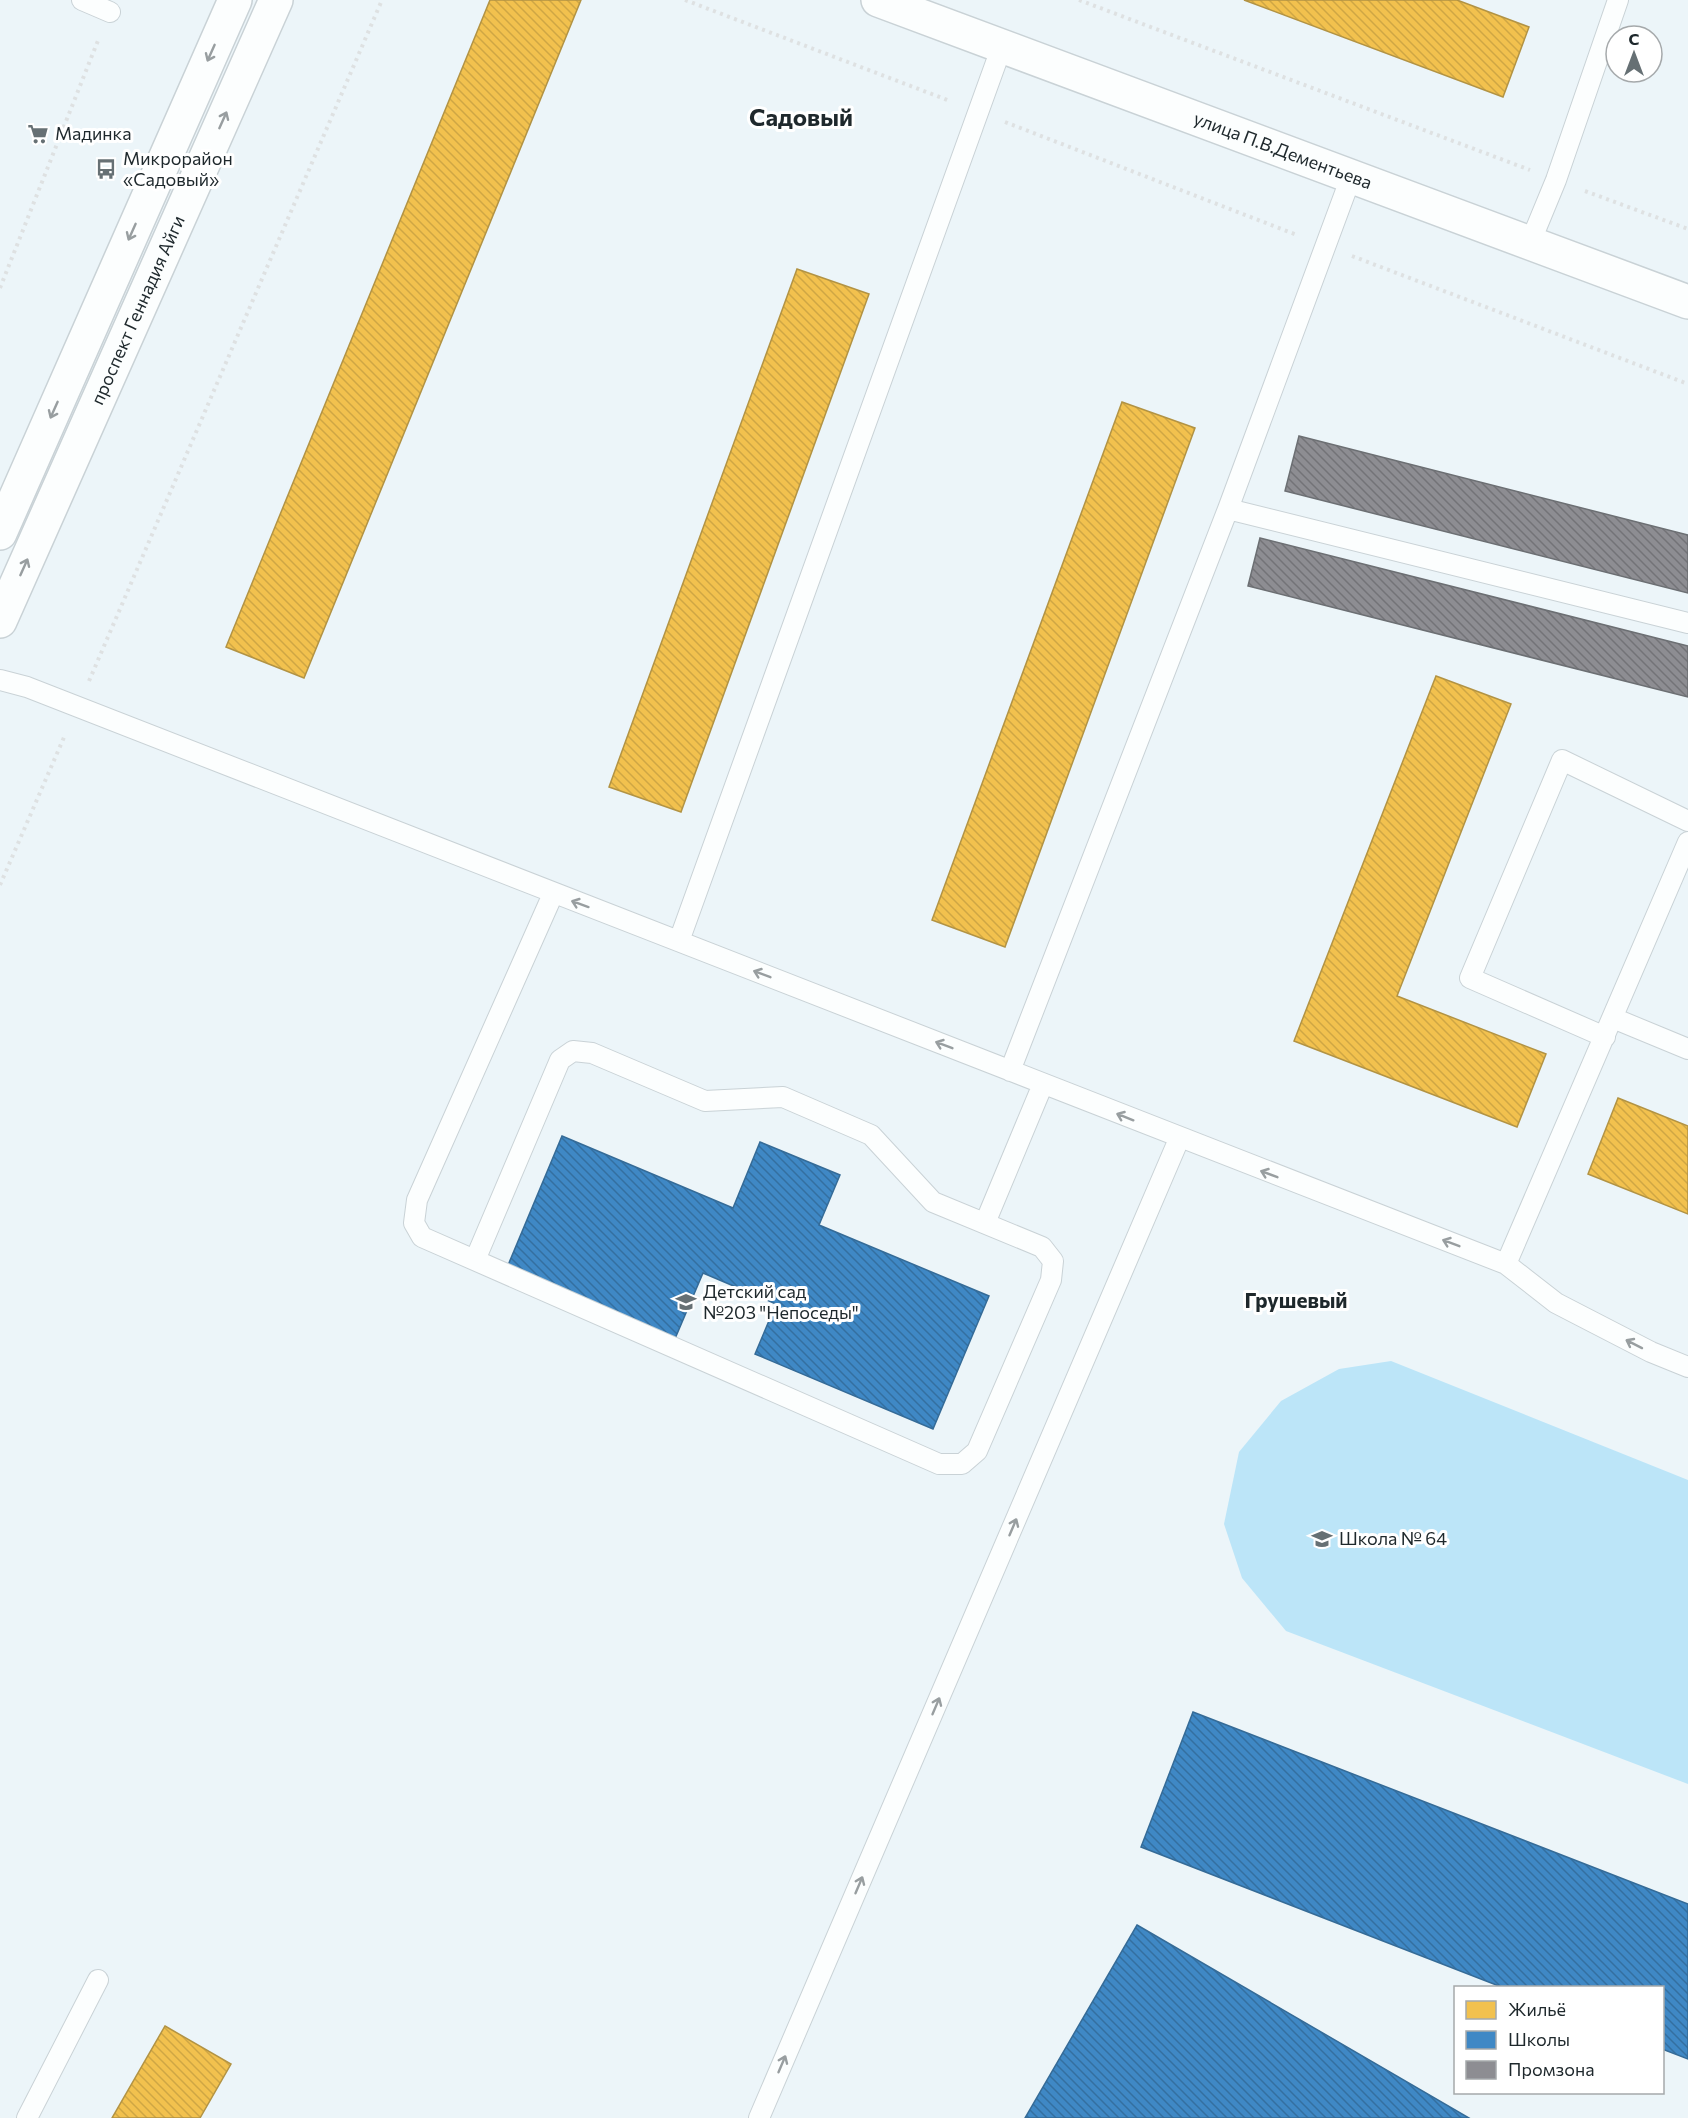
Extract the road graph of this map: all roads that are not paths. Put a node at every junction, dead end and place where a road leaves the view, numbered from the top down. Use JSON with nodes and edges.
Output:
{"nodes":[{"id":1,"x":82,"y":0,"type":"edge"},
{"id":2,"x":234,"y":0,"type":"edge"},
{"id":3,"x":276,"y":0,"type":"edge"},
{"id":4,"x":1618,"y":0,"type":"edge"},
{"id":5,"x":898,"y":4,"type":"edge"},
{"id":6,"x":110,"y":12,"type":"road end"},
{"id":7,"x":1002,"y":46,"type":"junction"},
{"id":8,"x":1351,"y":177,"type":"junction"},
{"id":9,"x":1530,"y":243,"type":"junction"},
{"id":10,"x":1688,"y":302,"type":"edge"},
{"id":11,"x":1228,"y":509,"type":"junction"},
{"id":12,"x":0,"y":533,"type":"edge"},
{"id":13,"x":0,"y":621,"type":"edge"},
{"id":14,"x":1688,"y":623,"type":"edge"},
{"id":15,"x":0,"y":680,"type":"edge"},
{"id":16,"x":1688,"y":821,"type":"edge"},
{"id":17,"x":1688,"y":842,"type":"edge"},
{"id":18,"x":553,"y":894,"type":"junction"},
{"id":19,"x":679,"y":941,"type":"junction"},
{"id":20,"x":1613,"y":1018,"type":"junction"},
{"id":21,"x":1605,"y":1037,"type":"junction"},
{"id":22,"x":1688,"y":1049,"type":"edge"},
{"id":23,"x":1010,"y":1071,"type":"junction"},
{"id":24,"x":1043,"y":1084,"type":"junction"},
{"id":25,"x":1179,"y":1139,"type":"junction"},
{"id":26,"x":985,"y":1223,"type":"junction"},
{"id":27,"x":475,"y":1260,"type":"junction"},
{"id":28,"x":1506,"y":1264,"type":"junction"},
{"id":29,"x":1688,"y":1367,"type":"edge"},
{"id":30,"x":98,"y":1980,"type":"dead end"},
{"id":31,"x":27,"y":2118,"type":"edge"},
{"id":32,"x":759,"y":2118,"type":"edge"}],
"edges":[{"from":1,"to":6,"type":"lane"},
{"from":2,"to":12,"type":"main road","name":"проспект Геннадия Айги","one_way":true},
{"from":13,"to":3,"type":"main road","name":"проспект Геннадия Айги","one_way":true},
{"from":4,"to":9,"type":"lane"},
{"from":5,"to":7,"type":"main road","name":"улица П.В.Дементьева"},
{"from":7,"to":8,"type":"main road","name":"улица П.В.Дементьева"},
{"from":7,"to":19,"type":"lane"},
{"from":8,"to":9,"type":"main road","name":"улица П.В.Дементьева"},
{"from":8,"to":11,"type":"lane"},
{"from":9,"to":10,"type":"main road","name":"улица П.В.Дементьева"},
{"from":11,"to":14,"type":"lane"},
{"from":11,"to":23,"type":"lane"},
{"from":15,"to":18,"type":"lane"},
{"from":16,"to":21,"type":"lane"},
{"from":17,"to":20,"type":"lane"},
{"from":19,"to":18,"type":"lane","one_way":true},
{"from":18,"to":27,"type":"lane"},
{"from":23,"to":19,"type":"lane","one_way":true},
{"from":20,"to":21,"type":"lane"},
{"from":20,"to":22,"type":"lane"},
{"from":21,"to":28,"type":"lane"},
{"from":23,"to":24,"type":"lane"},
{"from":25,"to":24,"type":"lane","one_way":true},
{"from":24,"to":26,"type":"lane"},
{"from":28,"to":25,"type":"lane","one_way":true},
{"from":32,"to":25,"type":"lane","one_way":true},
{"from":26,"to":27,"type":"lane"},
{"from":26,"to":27,"type":"lane"},
{"from":29,"to":28,"type":"lane","one_way":true},
{"from":30,"to":31,"type":"lane"}]}
